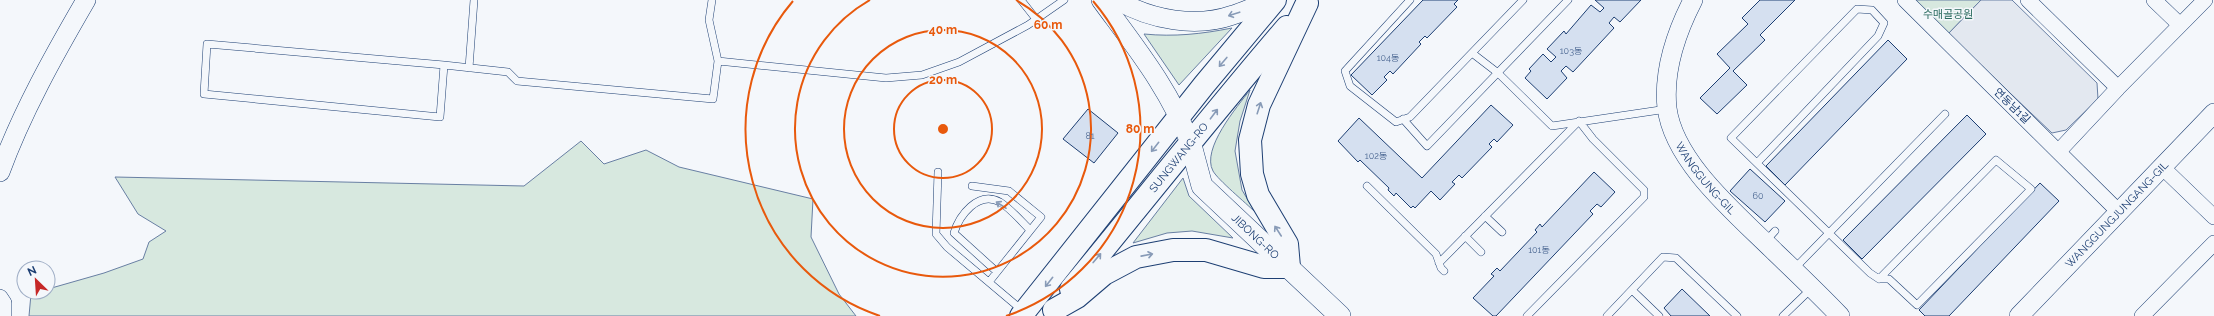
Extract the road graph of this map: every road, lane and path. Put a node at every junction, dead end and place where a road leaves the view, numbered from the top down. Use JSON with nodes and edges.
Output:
{"nodes":[{"id":1,"x":86,"y":0,"type":"edge"},
{"id":2,"x":474,"y":0,"type":"edge"},
{"id":3,"x":712,"y":0,"type":"edge"},
{"id":4,"x":1021,"y":0,"type":"edge"},
{"id":5,"x":1064,"y":0,"type":"edge"},
{"id":6,"x":1101,"y":0,"type":"edge"},
{"id":7,"x":1117,"y":0,"type":"edge"},
{"id":8,"x":1271,"y":0,"type":"edge"},
{"id":9,"x":1275,"y":0,"type":"edge"},
{"id":10,"x":1410,"y":0,"type":"edge"},
{"id":11,"x":1523,"y":0,"type":"edge"},
{"id":12,"x":1568,"y":0,"type":"edge"},
{"id":13,"x":1693,"y":0,"type":"edge"},
{"id":14,"x":1905,"y":0,"type":"edge"},
{"id":15,"x":2028,"y":0,"type":"edge"},
{"id":16,"x":2154,"y":0,"type":"edge"},
{"id":17,"x":2205,"y":0,"type":"edge"},
{"id":18,"x":1308,"y":1,"type":"edge"},
{"id":19,"x":1036,"y":19,"type":"junction"},
{"id":20,"x":2180,"y":25,"type":"junction"},
{"id":21,"x":1472,"y":52,"type":"junction"},
{"id":22,"x":718,"y":61,"type":"junction"},
{"id":23,"x":444,"y":65,"type":"junction"},
{"id":24,"x":469,"y":68,"type":"junction"},
{"id":25,"x":1498,"y":72,"type":"junction"},
{"id":26,"x":2118,"y":88,"type":"junction"},
{"id":27,"x":1667,"y":108,"type":"junction"},
{"id":28,"x":2214,"y":113,"type":"edge"},
{"id":29,"x":1945,"y":114,"type":"dead end"},
{"id":30,"x":1180,"y":116,"type":"junction"},
{"id":31,"x":1403,"y":119,"type":"junction"},
{"id":32,"x":1579,"y":122,"type":"junction"},
{"id":33,"x":1190,"y":145,"type":"junction"},
{"id":34,"x":2059,"y":151,"type":"junction"},
{"id":35,"x":2,"y":161,"type":"edge"},
{"id":36,"x":1757,"y":163,"type":"junction"},
{"id":37,"x":2162,"y":167,"type":"junction"},
{"id":38,"x":938,"y":172,"type":"dead end"},
{"id":39,"x":972,"y":186,"type":"dead end"},
{"id":40,"x":1367,"y":186,"type":"dead end"},
{"id":41,"x":2119,"y":212,"type":"junction"},
{"id":42,"x":1485,"y":216,"type":"junction"},
{"id":43,"x":2214,"y":217,"type":"edge"},
{"id":44,"x":1030,"y":230,"type":"junction"},
{"id":45,"x":1502,"y":232,"type":"dead end"},
{"id":46,"x":1829,"y":233,"type":"junction"},
{"id":47,"x":1465,"y":236,"type":"junction"},
{"id":48,"x":2214,"y":243,"type":"edge"},
{"id":49,"x":1482,"y":252,"type":"dead end"},
{"id":50,"x":1439,"y":263,"type":"junction"},
{"id":51,"x":1289,"y":267,"type":"junction"},
{"id":52,"x":1793,"y":269,"type":"junction"},
{"id":53,"x":1444,"y":271,"type":"dead end"},
{"id":54,"x":997,"y":272,"type":"junction"},
{"id":55,"x":1879,"y":279,"type":"junction"},
{"id":56,"x":989,"y":282,"type":"junction"},
{"id":57,"x":1812,"y":288,"type":"junction"},
{"id":58,"x":1632,"y":290,"type":"junction"},
{"id":59,"x":0,"y":297,"type":"edge"},
{"id":60,"x":1051,"y":313,"type":"edge"},
{"id":61,"x":1023,"y":314,"type":"edge"},
{"id":62,"x":4,"y":316,"type":"edge"},
{"id":63,"x":1340,"y":316,"type":"edge"},
{"id":64,"x":1527,"y":316,"type":"edge"},
{"id":65,"x":1607,"y":316,"type":"edge"},
{"id":66,"x":1659,"y":316,"type":"edge"},
{"id":67,"x":1737,"y":316,"type":"edge"},
{"id":68,"x":1783,"y":316,"type":"edge"},
{"id":69,"x":1840,"y":316,"type":"edge"},
{"id":70,"x":2019,"y":316,"type":"edge"},
{"id":71,"x":2142,"y":316,"type":"edge"}],
"edges":[{"from":1,"to":35,"type":"street"},
{"from":2,"to":24,"type":"lane"},
{"from":3,"to":22,"type":"lane"},
{"from":4,"to":19,"type":"lane"},
{"from":5,"to":19,"type":"lane"},
{"from":6,"to":30,"type":"street"},
{"from":8,"to":7,"type":"street","one_way":true},
{"from":9,"to":30,"type":"main road","one_way":true},
{"from":10,"to":31,"type":"lane"},
{"from":11,"to":21,"type":"lane"},
{"from":12,"to":25,"type":"lane"},
{"from":13,"to":27,"type":"street","name":"WANGGUNG-GIL"},
{"from":14,"to":34,"type":"street","name":"연동남1길"},
{"from":15,"to":26,"type":"street"},
{"from":16,"to":20,"type":"street"},
{"from":17,"to":20,"type":"street"},
{"from":33,"to":18,"type":"main road","name":"SUNGWANG-RO","one_way":true},
{"from":51,"to":18,"type":"main road","one_way":true},
{"from":19,"to":22,"type":"lane"},
{"from":20,"to":26,"type":"street"},
{"from":21,"to":25,"type":"lane"},
{"from":21,"to":31,"type":"lane"},
{"from":22,"to":24,"type":"lane"},
{"from":23,"to":23,"type":"lane"},
{"from":23,"to":24,"type":"lane"},
{"from":25,"to":31,"type":"lane"},
{"from":25,"to":32,"type":"lane"},
{"from":26,"to":34,"type":"street"},
{"from":27,"to":32,"type":"lane"},
{"from":27,"to":52,"type":"street","name":"WANGGUNG-GIL"},
{"from":28,"to":37,"type":"street","name":"WANGGUNGJUNGANG-GIL"},
{"from":29,"to":46,"type":"lane"},
{"from":30,"to":33,"type":"street"},
{"from":30,"to":61,"type":"main road","one_way":true},
{"from":32,"to":42,"type":"lane"},
{"from":32,"to":64,"type":"lane"},
{"from":33,"to":51,"type":"main road","name":"JIBONG-RO"},
{"from":60,"to":33,"type":"main road","name":"SUNGWANG-RO","one_way":true},
{"from":34,"to":41,"type":"street","name":"연동남1길"},
{"from":36,"to":36,"type":"lane"},
{"from":36,"to":46,"type":"lane"},
{"from":37,"to":41,"type":"street","name":"WANGGUNGJUNGANG-GIL"},
{"from":37,"to":43,"type":"street"},
{"from":38,"to":56,"type":"lane"},
{"from":39,"to":44,"type":"lane"},
{"from":40,"to":50,"type":"lane"},
{"from":41,"to":70,"type":"street","name":"WANGGUNGJUNGANG-GIL"},
{"from":42,"to":45,"type":"lane"},
{"from":42,"to":47,"type":"lane"},
{"from":44,"to":54,"type":"lane"},
{"from":44,"to":54,"type":"lane","one_way":true},
{"from":46,"to":52,"type":"lane"},
{"from":46,"to":55,"type":"lane"},
{"from":47,"to":49,"type":"lane"},
{"from":47,"to":50,"type":"lane"},
{"from":48,"to":71,"type":"street"},
{"from":50,"to":53,"type":"lane"},
{"from":60,"to":51,"type":"main road","one_way":true},
{"from":51,"to":63,"type":"main road","name":"JIBONG-RO"},
{"from":52,"to":57,"type":"street","name":"WANGGUNG-GIL"},
{"from":54,"to":56,"type":"lane"},
{"from":55,"to":55,"type":"lane"},
{"from":56,"to":61,"type":"lane"},
{"from":57,"to":68,"type":"lane"},
{"from":57,"to":69,"type":"street","name":"WANGGUNG-GIL"},
{"from":58,"to":65,"type":"lane"},
{"from":58,"to":66,"type":"lane"},
{"from":58,"to":67,"type":"lane"},
{"from":59,"to":62,"type":"street"}]}
